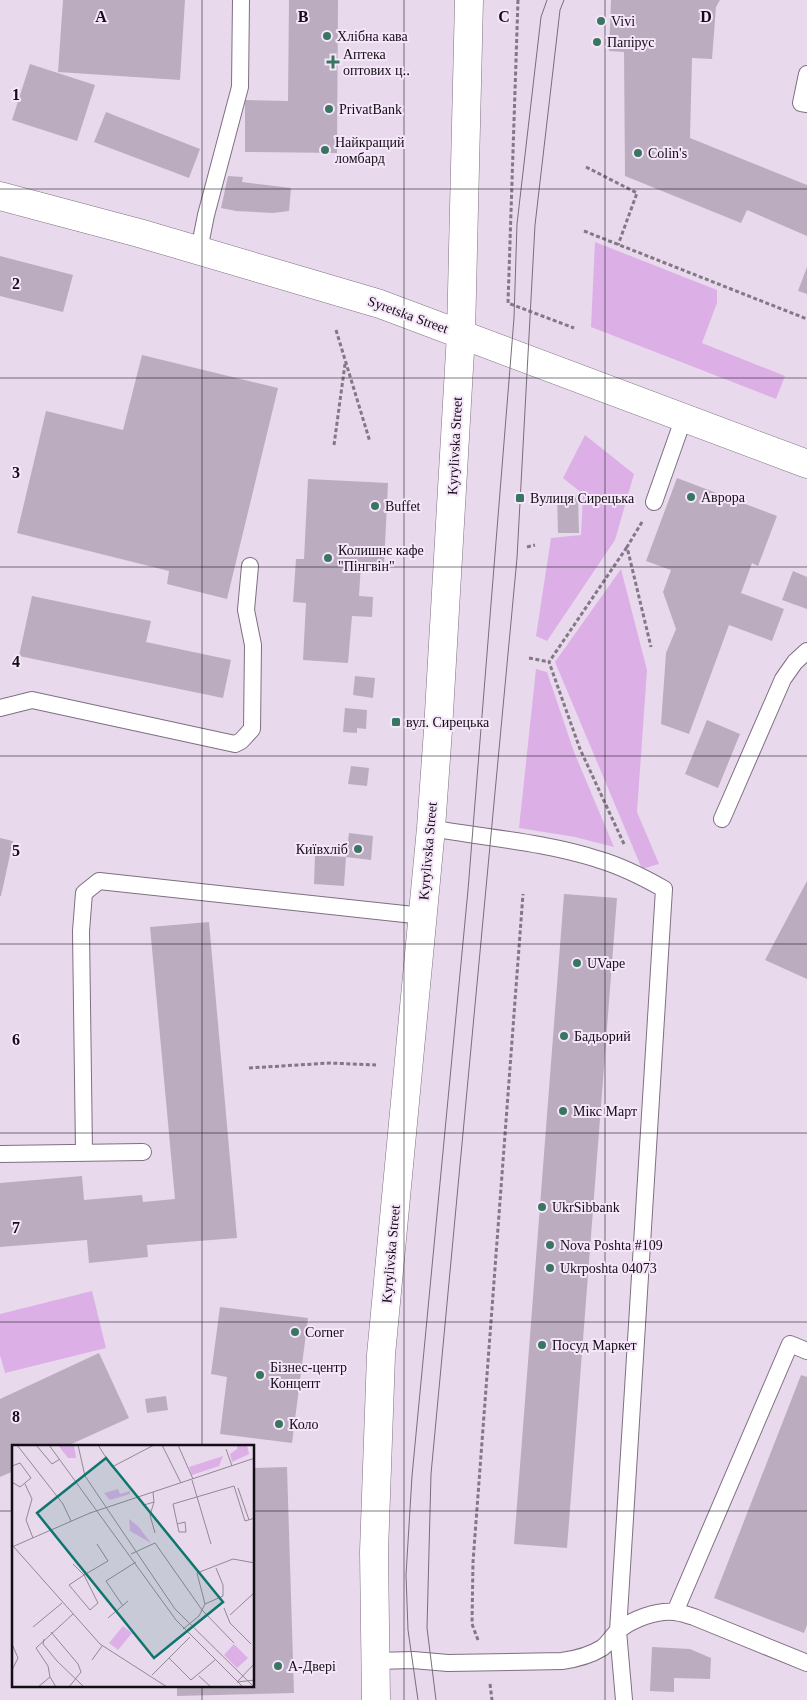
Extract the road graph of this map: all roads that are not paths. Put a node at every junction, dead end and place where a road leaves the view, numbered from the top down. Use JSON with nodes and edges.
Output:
{"nodes":[{"id":1,"x":241,"y":0,"type":"edge"},
{"id":2,"x":469,"y":0,"type":"edge"},
{"id":3,"x":807,"y":74,"type":"edge"},
{"id":4,"x":807,"y":104,"type":"edge"},
{"id":5,"x":0,"y":196,"type":"edge"},
{"id":6,"x":199,"y":250,"type":"junction"},
{"id":7,"x":461,"y":334,"type":"junction"},
{"id":8,"x":684,"y":417,"type":"junction"},
{"id":9,"x":807,"y":464,"type":"edge"},
{"id":10,"x":654,"y":502,"type":"road end"},
{"id":11,"x":250,"y":566,"type":"dead end"},
{"id":12,"x":807,"y":650,"type":"edge"},
{"id":13,"x":0,"y":708,"type":"edge"},
{"id":14,"x":722,"y":819,"type":"dead end"},
{"id":15,"x":431,"y":828,"type":"junction"},
{"id":16,"x":423,"y":916,"type":"junction"},
{"id":17,"x":84,"y":1152,"type":"junction"},
{"id":18,"x":143,"y":1152,"type":"dead end"},
{"id":19,"x":0,"y":1154,"type":"edge"},
{"id":20,"x":807,"y":1351,"type":"edge"},
{"id":21,"x":675,"y":1612,"type":"junction"},
{"id":22,"x":618,"y":1631,"type":"junction"},
{"id":23,"x":376,"y":1661,"type":"junction"},
{"id":24,"x":807,"y":1663,"type":"edge"},
{"id":25,"x":376,"y":1700,"type":"edge"},
{"id":26,"x":624,"y":1700,"type":"edge"}],
"edges":[{"from":1,"to":6,"type":"lane"},
{"from":2,"to":7,"type":"main road","name":"Kyrylivska Street"},
{"from":3,"to":4,"type":"lane"},
{"from":5,"to":6,"type":"main road","name":"Syretska Street"},
{"from":6,"to":7,"type":"main road","name":"Syretska Street"},
{"from":7,"to":8,"type":"main road","name":"Syretska Street"},
{"from":7,"to":15,"type":"main road","name":"Kyrylivska Street"},
{"from":8,"to":9,"type":"main road","name":"Syretska Street"},
{"from":8,"to":10,"type":"lane"},
{"from":11,"to":13,"type":"lane"},
{"from":12,"to":14,"type":"lane"},
{"from":15,"to":16,"type":"main road","name":"Kyrylivska Street"},
{"from":15,"to":22,"type":"lane"},
{"from":16,"to":17,"type":"lane"},
{"from":16,"to":23,"type":"main road","name":"Kyrylivska Street"},
{"from":17,"to":18,"type":"lane"},
{"from":17,"to":19,"type":"lane"},
{"from":20,"to":21,"type":"lane"},
{"from":21,"to":22,"type":"lane"},
{"from":21,"to":24,"type":"lane"},
{"from":22,"to":23,"type":"lane"},
{"from":22,"to":26,"type":"lane"},
{"from":23,"to":25,"type":"main road","name":"Kyrylivska Street"}]}
